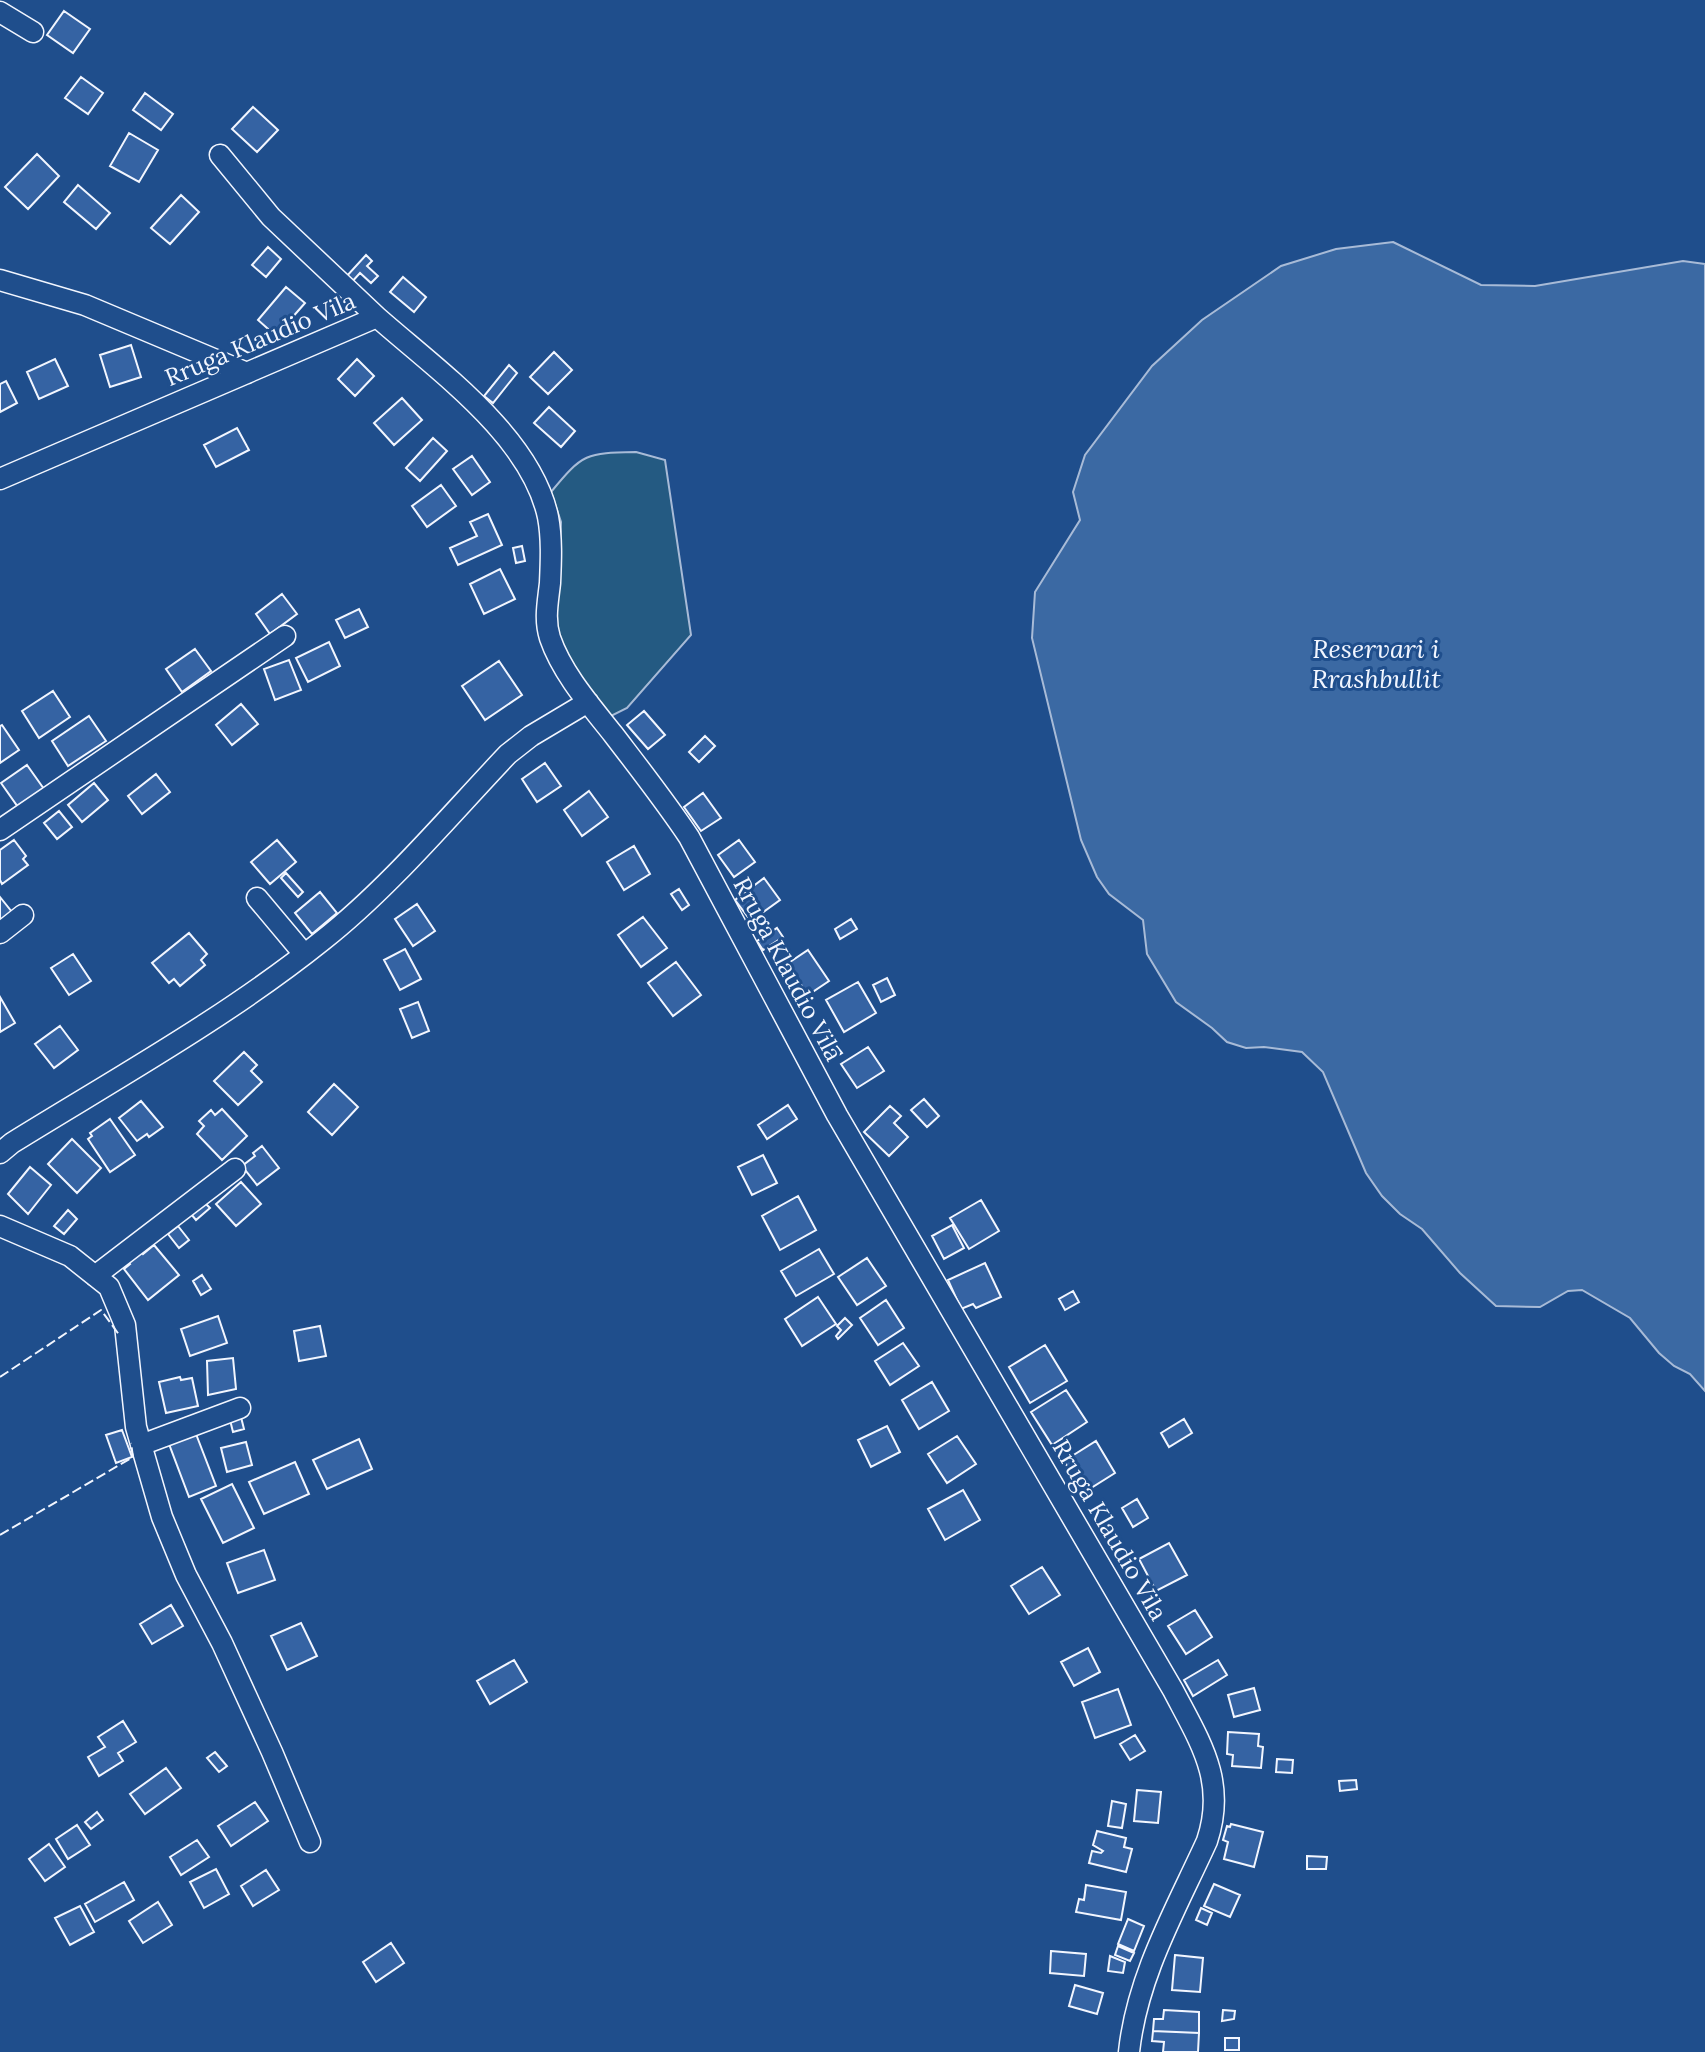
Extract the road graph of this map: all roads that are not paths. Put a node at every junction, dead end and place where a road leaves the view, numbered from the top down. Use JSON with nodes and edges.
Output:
{"nodes":[{"id":1,"x":0,"y":12,"type":"edge"},
{"id":2,"x":33,"y":32,"type":"dead end"},
{"id":3,"x":220,"y":155,"type":"dead end"},
{"id":4,"x":0,"y":280,"type":"edge"},
{"id":5,"x":377,"y":317,"type":"junction"},
{"id":6,"x":247,"y":373,"type":"junction"},
{"id":7,"x":0,"y":479,"type":"edge"},
{"id":8,"x":285,"y":636,"type":"dead end"},
{"id":9,"x":588,"y":702,"type":"junction"},
{"id":10,"x":0,"y":830,"type":"edge"},
{"id":11,"x":257,"y":898,"type":"dead end"},
{"id":12,"x":23,"y":915,"type":"dead end"},
{"id":13,"x":0,"y":933,"type":"edge"},
{"id":14,"x":304,"y":954,"type":"junction"},
{"id":15,"x":0,"y":1153,"type":"edge"},
{"id":16,"x":235,"y":1169,"type":"dead end"},
{"id":17,"x":0,"y":1226,"type":"edge"},
{"id":18,"x":95,"y":1276,"type":"junction"},
{"id":19,"x":240,"y":1408,"type":"dead end"},
{"id":20,"x":141,"y":1445,"type":"junction"},
{"id":21,"x":310,"y":1842,"type":"dead end"},
{"id":22,"x":1129,"y":2052,"type":"edge"}],
"edges":[{"from":1,"to":2,"type":"street"},
{"from":3,"to":5,"type":"street"},
{"from":4,"to":6,"type":"street"},
{"from":5,"to":6,"type":"street","name":"Rruga Klaudio Vila"},
{"from":5,"to":9,"type":"street","name":"Rruga Klaudio Vila"},
{"from":6,"to":7,"type":"street","name":"Rruga Klaudio Vila"},
{"from":8,"to":10,"type":"street"},
{"from":9,"to":14,"type":"street"},
{"from":9,"to":22,"type":"street","name":"Rruga Klaudio Vila"},
{"from":11,"to":14,"type":"street"},
{"from":12,"to":13,"type":"street"},
{"from":14,"to":15,"type":"street"},
{"from":16,"to":18,"type":"street"},
{"from":17,"to":18,"type":"street"},
{"from":18,"to":20,"type":"street"},
{"from":19,"to":20,"type":"street"},
{"from":20,"to":21,"type":"street"}]}
